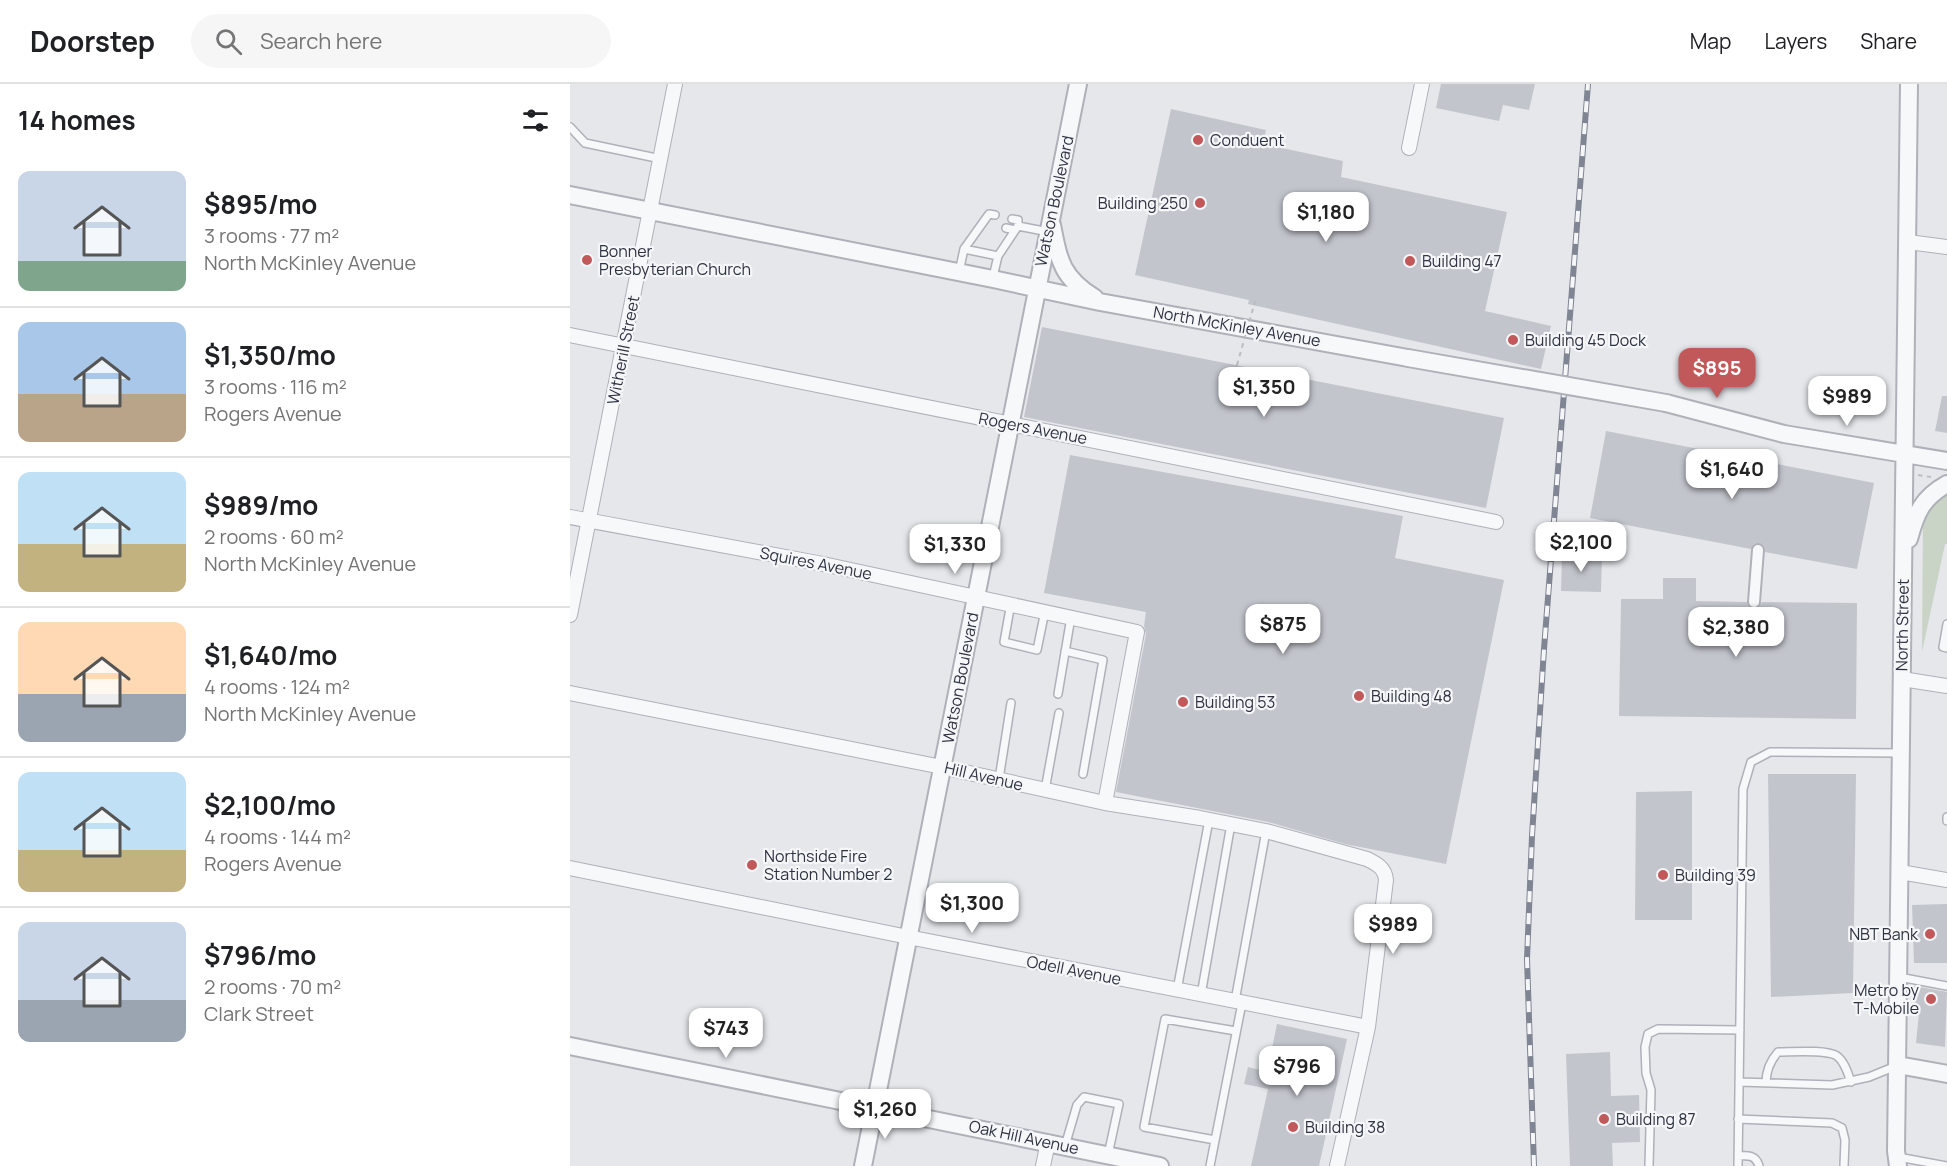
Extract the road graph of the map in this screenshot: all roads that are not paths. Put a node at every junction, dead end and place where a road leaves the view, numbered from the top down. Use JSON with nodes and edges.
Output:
{"nodes":[{"id":1,"x":675,"y":84,"type":"edge"},
{"id":2,"x":1422,"y":84,"type":"edge"},
{"id":3,"x":1909,"y":84,"type":"edge"},
{"id":4,"x":1075,"y":85,"type":"edge"},
{"id":5,"x":570,"y":127,"type":"edge"},
{"id":6,"x":1408,"y":148,"type":"dead end"},
{"id":7,"x":661,"y":159,"type":"junction"},
{"id":8,"x":570,"y":195,"type":"edge"},
{"id":9,"x":651,"y":211,"type":"junction"},
{"id":10,"x":995,"y":215,"type":"dead end"},
{"id":11,"x":1012,"y":219,"type":"dead end"},
{"id":12,"x":1050,"y":226,"type":"junction"},
{"id":13,"x":1006,"y":228,"type":"dead end"},
{"id":14,"x":1016,"y":228,"type":"junction"},
{"id":15,"x":997,"y":242,"type":"dead end"},
{"id":16,"x":1908,"y":242,"type":"junction"},
{"id":17,"x":1006,"y":244,"type":"junction"},
{"id":18,"x":1947,"y":247,"type":"edge"},
{"id":19,"x":964,"y":249,"type":"junction"},
{"id":20,"x":998,"y":256,"type":"junction"},
{"id":21,"x":959,"y":272,"type":"junction"},
{"id":22,"x":993,"y":279,"type":"junction"},
{"id":23,"x":1036,"y":287,"type":"junction"},
{"id":24,"x":1100,"y":302,"type":"junction"},
{"id":25,"x":570,"y":334,"type":"edge"},
{"id":26,"x":625,"y":345,"type":"junction"},
{"id":27,"x":1010,"y":423,"type":"junction"},
{"id":28,"x":1905,"y":454,"type":"junction"},
{"id":29,"x":1947,"y":461,"type":"edge"},
{"id":30,"x":1941,"y":481,"type":"edge"},
{"id":31,"x":570,"y":517,"type":"edge"},
{"id":32,"x":589,"y":520,"type":"junction"},
{"id":33,"x":1496,"y":522,"type":"dead end"},
{"id":34,"x":1758,"y":550,"type":"dead end"},
{"id":35,"x":1903,"y":560,"type":"junction"},
{"id":36,"x":976,"y":596,"type":"junction"},
{"id":37,"x":1754,"y":602,"type":"dead end"},
{"id":38,"x":1011,"y":603,"type":"junction"},
{"id":39,"x":1045,"y":611,"type":"junction"},
{"id":40,"x":570,"y":615,"type":"edge"},
{"id":41,"x":1071,"y":617,"type":"junction"},
{"id":42,"x":1947,"y":624,"type":"edge"},
{"id":43,"x":1947,"y":648,"type":"edge"},
{"id":44,"x":1065,"y":651,"type":"junction"},
{"id":45,"x":1902,"y":679,"type":"junction"},
{"id":46,"x":1947,"y":686,"type":"edge"},
{"id":47,"x":570,"y":693,"type":"edge"},
{"id":48,"x":1058,"y":694,"type":"dead end"},
{"id":49,"x":1011,"y":703,"type":"dead end"},
{"id":50,"x":1059,"y":712,"type":"dead end"},
{"id":51,"x":1901,"y":753,"type":"junction"},
{"id":52,"x":942,"y":766,"type":"junction"},
{"id":53,"x":1083,"y":774,"type":"dead end"},
{"id":54,"x":999,"y":779,"type":"junction"},
{"id":55,"x":1045,"y":790,"type":"junction"},
{"id":56,"x":1105,"y":803,"type":"junction"},
{"id":57,"x":1209,"y":820,"type":"junction"},
{"id":58,"x":1231,"y":824,"type":"junction"},
{"id":59,"x":1266,"y":831,"type":"junction"},
{"id":60,"x":570,"y":868,"type":"edge"},
{"id":61,"x":1900,"y":872,"type":"junction"},
{"id":62,"x":1947,"y":880,"type":"edge"},
{"id":63,"x":908,"y":937,"type":"junction"},
{"id":64,"x":1899,"y":977,"type":"junction"},
{"id":65,"x":1947,"y":986,"type":"edge"},
{"id":66,"x":1178,"y":990,"type":"junction"},
{"id":67,"x":1201,"y":995,"type":"junction"},
{"id":68,"x":1238,"y":1002,"type":"junction"},
{"id":69,"x":1368,"y":1027,"type":"junction"},
{"id":70,"x":1740,"y":1030,"type":"junction"},
{"id":71,"x":1236,"y":1031,"type":"junction"},
{"id":72,"x":570,"y":1046,"type":"edge"},
{"id":73,"x":1898,"y":1065,"type":"junction"},
{"id":74,"x":1947,"y":1074,"type":"edge"},
{"id":75,"x":1739,"y":1082,"type":"junction"},
{"id":76,"x":1851,"y":1082,"type":"junction"},
{"id":77,"x":1766,"y":1083,"type":"junction"},
{"id":78,"x":874,"y":1107,"type":"junction"},
{"id":79,"x":1738,"y":1119,"type":"junction"},
{"id":80,"x":1215,"y":1140,"type":"junction"},
{"id":81,"x":1048,"y":1142,"type":"junction"},
{"id":82,"x":1065,"y":1146,"type":"junction"},
{"id":83,"x":1108,"y":1155,"type":"junction"},
{"id":84,"x":1738,"y":1156,"type":"junction"},
{"id":85,"x":1898,"y":1162,"type":"edge"},
{"id":86,"x":863,"y":1166,"type":"edge"},
{"id":87,"x":1043,"y":1166,"type":"edge"},
{"id":88,"x":1160,"y":1166,"type":"edge"},
{"id":89,"x":1210,"y":1166,"type":"edge"},
{"id":90,"x":1338,"y":1166,"type":"edge"},
{"id":91,"x":1649,"y":1166,"type":"edge"},
{"id":92,"x":1738,"y":1166,"type":"edge"},
{"id":93,"x":1759,"y":1166,"type":"edge"},
{"id":94,"x":1844,"y":1166,"type":"edge"},
{"id":95,"x":1947,"y":1166,"type":"edge"}],
"edges":[{"from":1,"to":7,"type":"street","name":"Witherill Street"},
{"from":2,"to":6,"type":"street"},
{"from":3,"to":16,"type":"street","name":"North Street"},
{"from":4,"to":12,"type":"street","name":"Watson Boulevard"},
{"from":5,"to":7,"type":"lane"},
{"from":7,"to":9,"type":"street","name":"Witherill Street"},
{"from":8,"to":9,"type":"street","name":"North McKinley Avenue"},
{"from":9,"to":21,"type":"street","name":"North McKinley Avenue"},
{"from":9,"to":26,"type":"street","name":"Witherill Street"},
{"from":10,"to":19,"type":"lane"},
{"from":11,"to":14,"type":"lane"},
{"from":12,"to":14,"type":"lane"},
{"from":12,"to":23,"type":"street","name":"Watson Boulevard"},
{"from":12,"to":24,"type":"street"},
{"from":13,"to":14,"type":"lane"},
{"from":14,"to":17,"type":"lane"},
{"from":15,"to":17,"type":"lane"},
{"from":16,"to":18,"type":"street"},
{"from":16,"to":28,"type":"street","name":"North Street"},
{"from":17,"to":20,"type":"lane"},
{"from":19,"to":20,"type":"lane"},
{"from":19,"to":21,"type":"lane"},
{"from":20,"to":22,"type":"lane"},
{"from":21,"to":22,"type":"street","name":"North McKinley Avenue"},
{"from":22,"to":23,"type":"street","name":"North McKinley Avenue"},
{"from":23,"to":24,"type":"street","name":"North McKinley Avenue"},
{"from":23,"to":27,"type":"street","name":"Watson Boulevard"},
{"from":24,"to":28,"type":"street","name":"North McKinley Avenue","bridge":true},
{"from":25,"to":26,"type":"street","name":"Rogers Avenue"},
{"from":26,"to":27,"type":"street","name":"Rogers Avenue"},
{"from":26,"to":32,"type":"street","name":"Witherill Street"},
{"from":27,"to":33,"type":"street","name":"Rogers Avenue"},
{"from":27,"to":36,"type":"street","name":"Watson Boulevard"},
{"from":28,"to":29,"type":"street","name":"North McKinley Avenue"},
{"from":28,"to":35,"type":"street","name":"North Street"},
{"from":30,"to":35,"type":"street"},
{"from":31,"to":32,"type":"street","name":"Squires Avenue"},
{"from":32,"to":36,"type":"street","name":"Squires Avenue"},
{"from":32,"to":40,"type":"street","name":"Witherill Street"},
{"from":34,"to":37,"type":"street"},
{"from":35,"to":45,"type":"street","name":"North Street"},
{"from":36,"to":38,"type":"street","name":"Squires Avenue"},
{"from":36,"to":52,"type":"street","name":"Watson Boulevard"},
{"from":38,"to":39,"type":"street","name":"Squires Avenue"},
{"from":38,"to":39,"type":"lane"},
{"from":39,"to":41,"type":"street","name":"Squires Avenue"},
{"from":41,"to":44,"type":"lane"},
{"from":41,"to":56,"type":"street","name":"Squires Avenue"},
{"from":42,"to":43,"type":"lane"},
{"from":44,"to":48,"type":"lane"},
{"from":44,"to":53,"type":"lane"},
{"from":45,"to":46,"type":"street"},
{"from":45,"to":51,"type":"street","name":"North Street"},
{"from":47,"to":52,"type":"street","name":"Hill Avenue"},
{"from":49,"to":54,"type":"lane"},
{"from":50,"to":55,"type":"lane"},
{"from":51,"to":61,"type":"street","name":"North Street"},
{"from":51,"to":70,"type":"lane"},
{"from":52,"to":54,"type":"street","name":"Hill Avenue"},
{"from":52,"to":63,"type":"street","name":"Watson Boulevard"},
{"from":54,"to":55,"type":"street","name":"Hill Avenue"},
{"from":55,"to":56,"type":"street","name":"Hill Avenue"},
{"from":56,"to":57,"type":"street","name":"Hill Avenue"},
{"from":57,"to":58,"type":"street","name":"Hill Avenue"},
{"from":57,"to":66,"type":"lane"},
{"from":58,"to":59,"type":"street","name":"Hill Avenue"},
{"from":58,"to":67,"type":"lane"},
{"from":59,"to":68,"type":"lane"},
{"from":59,"to":69,"type":"street","name":"Hill Avenue"},
{"from":60,"to":63,"type":"street","name":"Odell Avenue"},
{"from":61,"to":62,"type":"street"},
{"from":61,"to":64,"type":"street","name":"North Street"},
{"from":63,"to":66,"type":"street","name":"Odell Avenue"},
{"from":63,"to":78,"type":"street","name":"Watson Boulevard"},
{"from":64,"to":65,"type":"lane"},
{"from":64,"to":73,"type":"street","name":"North Street"},
{"from":66,"to":67,"type":"street","name":"Odell Avenue"},
{"from":67,"to":68,"type":"street","name":"Odell Avenue"},
{"from":68,"to":69,"type":"street","name":"Odell Avenue"},
{"from":68,"to":71,"type":"lane"},
{"from":69,"to":90,"type":"street"},
{"from":70,"to":75,"type":"lane"},
{"from":70,"to":91,"type":"lane"},
{"from":71,"to":80,"type":"lane"},
{"from":71,"to":80,"type":"lane"},
{"from":72,"to":78,"type":"street","name":"Oak Hill Avenue"},
{"from":73,"to":74,"type":"street"},
{"from":73,"to":76,"type":"lane"},
{"from":73,"to":85,"type":"street","name":"North Street"},
{"from":75,"to":77,"type":"lane"},
{"from":75,"to":79,"type":"lane"},
{"from":76,"to":77,"type":"lane"},
{"from":76,"to":77,"type":"lane"},
{"from":78,"to":81,"type":"street","name":"Oak Hill Avenue"},
{"from":78,"to":86,"type":"street","name":"Watson Boulevard"},
{"from":79,"to":84,"type":"lane"},
{"from":79,"to":94,"type":"lane"},
{"from":80,"to":89,"type":"lane"},
{"from":81,"to":82,"type":"street","name":"Oak Hill Avenue"},
{"from":81,"to":87,"type":"street"},
{"from":82,"to":83,"type":"street","name":"Oak Hill Avenue"},
{"from":82,"to":83,"type":"lane"},
{"from":83,"to":88,"type":"street","name":"Oak Hill Avenue"},
{"from":84,"to":92,"type":"lane"},
{"from":84,"to":93,"type":"lane"},
{"from":85,"to":95,"type":"lane"}]}
